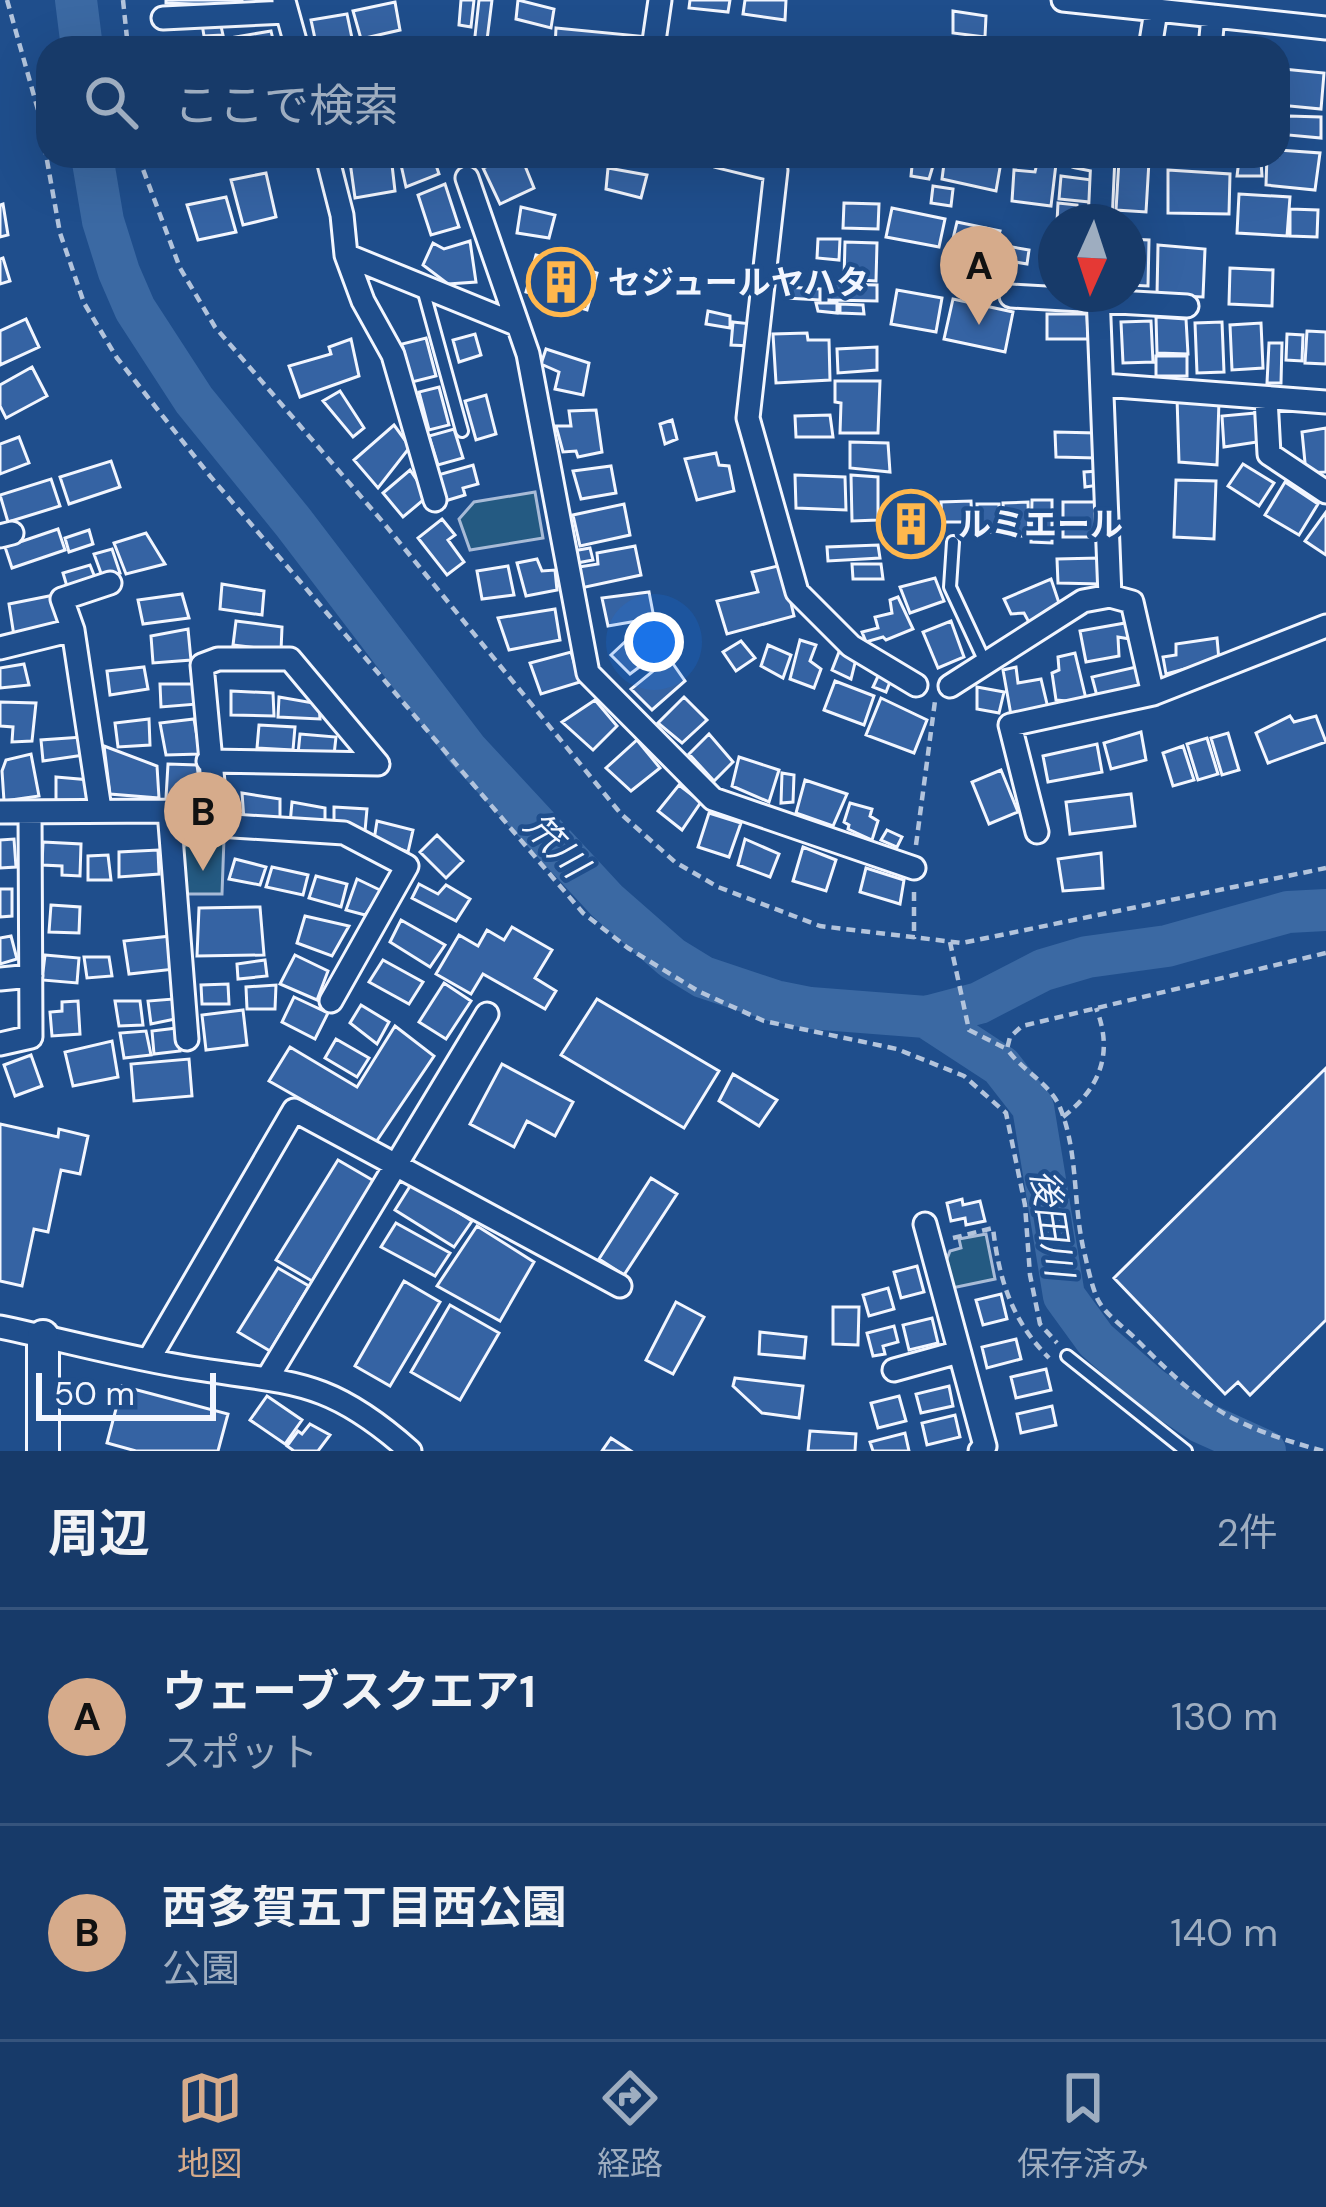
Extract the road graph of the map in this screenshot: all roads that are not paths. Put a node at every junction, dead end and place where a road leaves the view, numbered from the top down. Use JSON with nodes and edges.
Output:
{"nodes":[{"id":1,"x":660,"y":0,"type":"edge"},
{"id":2,"x":1298,"y":0,"type":"edge"},
{"id":3,"x":1075,"y":1,"type":"edge"},
{"id":4,"x":286,"y":6,"type":"edge"},
{"id":5,"x":1156,"y":11,"type":"junction"},
{"id":6,"x":1213,"y":16,"type":"junction"},
{"id":7,"x":163,"y":17,"type":"dead end"},
{"id":8,"x":1294,"y":23,"type":"junction"},
{"id":9,"x":1326,"y":28,"type":"edge"},
{"id":10,"x":295,"y":36,"type":"edge"},
{"id":11,"x":655,"y":36,"type":"edge"},
{"id":12,"x":1152,"y":36,"type":"edge"},
{"id":13,"x":1211,"y":36,"type":"edge"},
{"id":14,"x":330,"y":168,"type":"edge"},
{"id":15,"x":768,"y":168,"type":"edge"},
{"id":16,"x":1103,"y":168,"type":"edge"},
{"id":17,"x":466,"y":178,"type":"dead end"},
{"id":18,"x":1101,"y":204,"type":"edge"},
{"id":19,"x":346,"y":255,"type":"junction"},
{"id":20,"x":422,"y":286,"type":"junction"},
{"id":21,"x":1011,"y":296,"type":"dead end"},
{"id":22,"x":1038,"y":296,"type":"edge"},
{"id":23,"x":1146,"y":302,"type":"edge"},
{"id":24,"x":1187,"y":306,"type":"dead end"},
{"id":25,"x":1099,"y":312,"type":"edge"},
{"id":26,"x":518,"y":325,"type":"junction"},
{"id":27,"x":1103,"y":386,"type":"junction"},
{"id":28,"x":1266,"y":398,"type":"junction"},
{"id":29,"x":1326,"y":401,"type":"edge"},
{"id":30,"x":462,"y":430,"type":"dead end"},
{"id":31,"x":1326,"y":492,"type":"edge"},
{"id":32,"x":435,"y":500,"type":"dead end"},
{"id":33,"x":953,"y":542,"type":"dead end"},
{"id":34,"x":110,"y":583,"type":"dead end"},
{"id":35,"x":1110,"y":596,"type":"junction"},
{"id":36,"x":1326,"y":626,"type":"edge"},
{"id":37,"x":73,"y":630,"type":"junction"},
{"id":38,"x":0,"y":648,"type":"edge"},
{"id":39,"x":986,"y":663,"type":"junction"},
{"id":40,"x":1153,"y":694,"type":"junction"},
{"id":41,"x":208,"y":761,"type":"junction"},
{"id":42,"x":100,"y":809,"type":"junction"},
{"id":43,"x":170,"y":811,"type":"junction"},
{"id":44,"x":0,"y":812,"type":"edge"},
{"id":45,"x":30,"y":812,"type":"junction"},
{"id":46,"x":217,"y":825,"type":"junction"},
{"id":47,"x":1037,"y":832,"type":"dead end"},
{"id":48,"x":914,"y":868,"type":"road end"},
{"id":49,"x":31,"y":976,"type":"junction"},
{"id":50,"x":0,"y":980,"type":"edge"},
{"id":51,"x":331,"y":1001,"type":"dead end"},
{"id":52,"x":487,"y":1014,"type":"dead end"},
{"id":53,"x":187,"y":1039,"type":"dead end"},
{"id":54,"x":0,"y":1044,"type":"edge"},
{"id":55,"x":399,"y":1164,"type":"junction"},
{"id":56,"x":928,"y":1233,"type":"road end"},
{"id":57,"x":620,"y":1286,"type":"dead end"},
{"id":58,"x":0,"y":1327,"type":"edge"},
{"id":59,"x":43,"y":1336,"type":"junction"},
{"id":60,"x":959,"y":1352,"type":"junction"},
{"id":61,"x":1069,"y":1357,"type":"road end"},
{"id":62,"x":149,"y":1359,"type":"junction"},
{"id":63,"x":894,"y":1370,"type":"dead end"},
{"id":64,"x":268,"y":1377,"type":"junction"},
{"id":65,"x":44,"y":1451,"type":"edge"},
{"id":66,"x":410,"y":1451,"type":"edge"},
{"id":67,"x":980,"y":1451,"type":"edge"},
{"id":68,"x":1186,"y":1451,"type":"edge"}],
"edges":[{"from":1,"to":11,"type":"street"},
{"from":2,"to":8,"type":"street"},
{"from":3,"to":5,"type":"street"},
{"from":4,"to":7,"type":"street"},
{"from":4,"to":10,"type":"street"},
{"from":5,"to":6,"type":"street"},
{"from":5,"to":12,"type":"street"},
{"from":6,"to":8,"type":"street"},
{"from":6,"to":13,"type":"street"},
{"from":8,"to":9,"type":"street"},
{"from":14,"to":19,"type":"street"},
{"from":15,"to":39,"type":"street"},
{"from":16,"to":18,"type":"street"},
{"from":17,"to":26,"type":"street"},
{"from":19,"to":20,"type":"street"},
{"from":19,"to":32,"type":"street"},
{"from":20,"to":26,"type":"street"},
{"from":20,"to":30,"type":"lane"},
{"from":21,"to":22,"type":"street"},
{"from":23,"to":24,"type":"street"},
{"from":25,"to":27,"type":"street"},
{"from":26,"to":48,"type":"street"},
{"from":27,"to":28,"type":"street"},
{"from":27,"to":35,"type":"street"},
{"from":28,"to":29,"type":"street"},
{"from":28,"to":31,"type":"street"},
{"from":33,"to":39,"type":"lane"},
{"from":34,"to":37,"type":"street"},
{"from":35,"to":39,"type":"street"},
{"from":35,"to":40,"type":"street"},
{"from":36,"to":40,"type":"street"},
{"from":37,"to":38,"type":"street"},
{"from":37,"to":42,"type":"street"},
{"from":40,"to":47,"type":"street"},
{"from":41,"to":41,"type":"street"},
{"from":41,"to":46,"type":"street"},
{"from":42,"to":43,"type":"street"},
{"from":42,"to":45,"type":"street"},
{"from":43,"to":46,"type":"street"},
{"from":43,"to":53,"type":"street"},
{"from":44,"to":45,"type":"street"},
{"from":45,"to":49,"type":"street"},
{"from":46,"to":51,"type":"street"},
{"from":49,"to":50,"type":"street"},
{"from":49,"to":54,"type":"street"},
{"from":52,"to":55,"type":"street"},
{"from":55,"to":57,"type":"street"},
{"from":55,"to":62,"type":"street"},
{"from":55,"to":64,"type":"street"},
{"from":56,"to":60,"type":"street"},
{"from":58,"to":59,"type":"street"},
{"from":59,"to":62,"type":"street"},
{"from":59,"to":65,"type":"street"},
{"from":60,"to":63,"type":"street"},
{"from":60,"to":67,"type":"street"},
{"from":61,"to":68,"type":"lane"},
{"from":62,"to":64,"type":"street"},
{"from":64,"to":66,"type":"street"}]}
